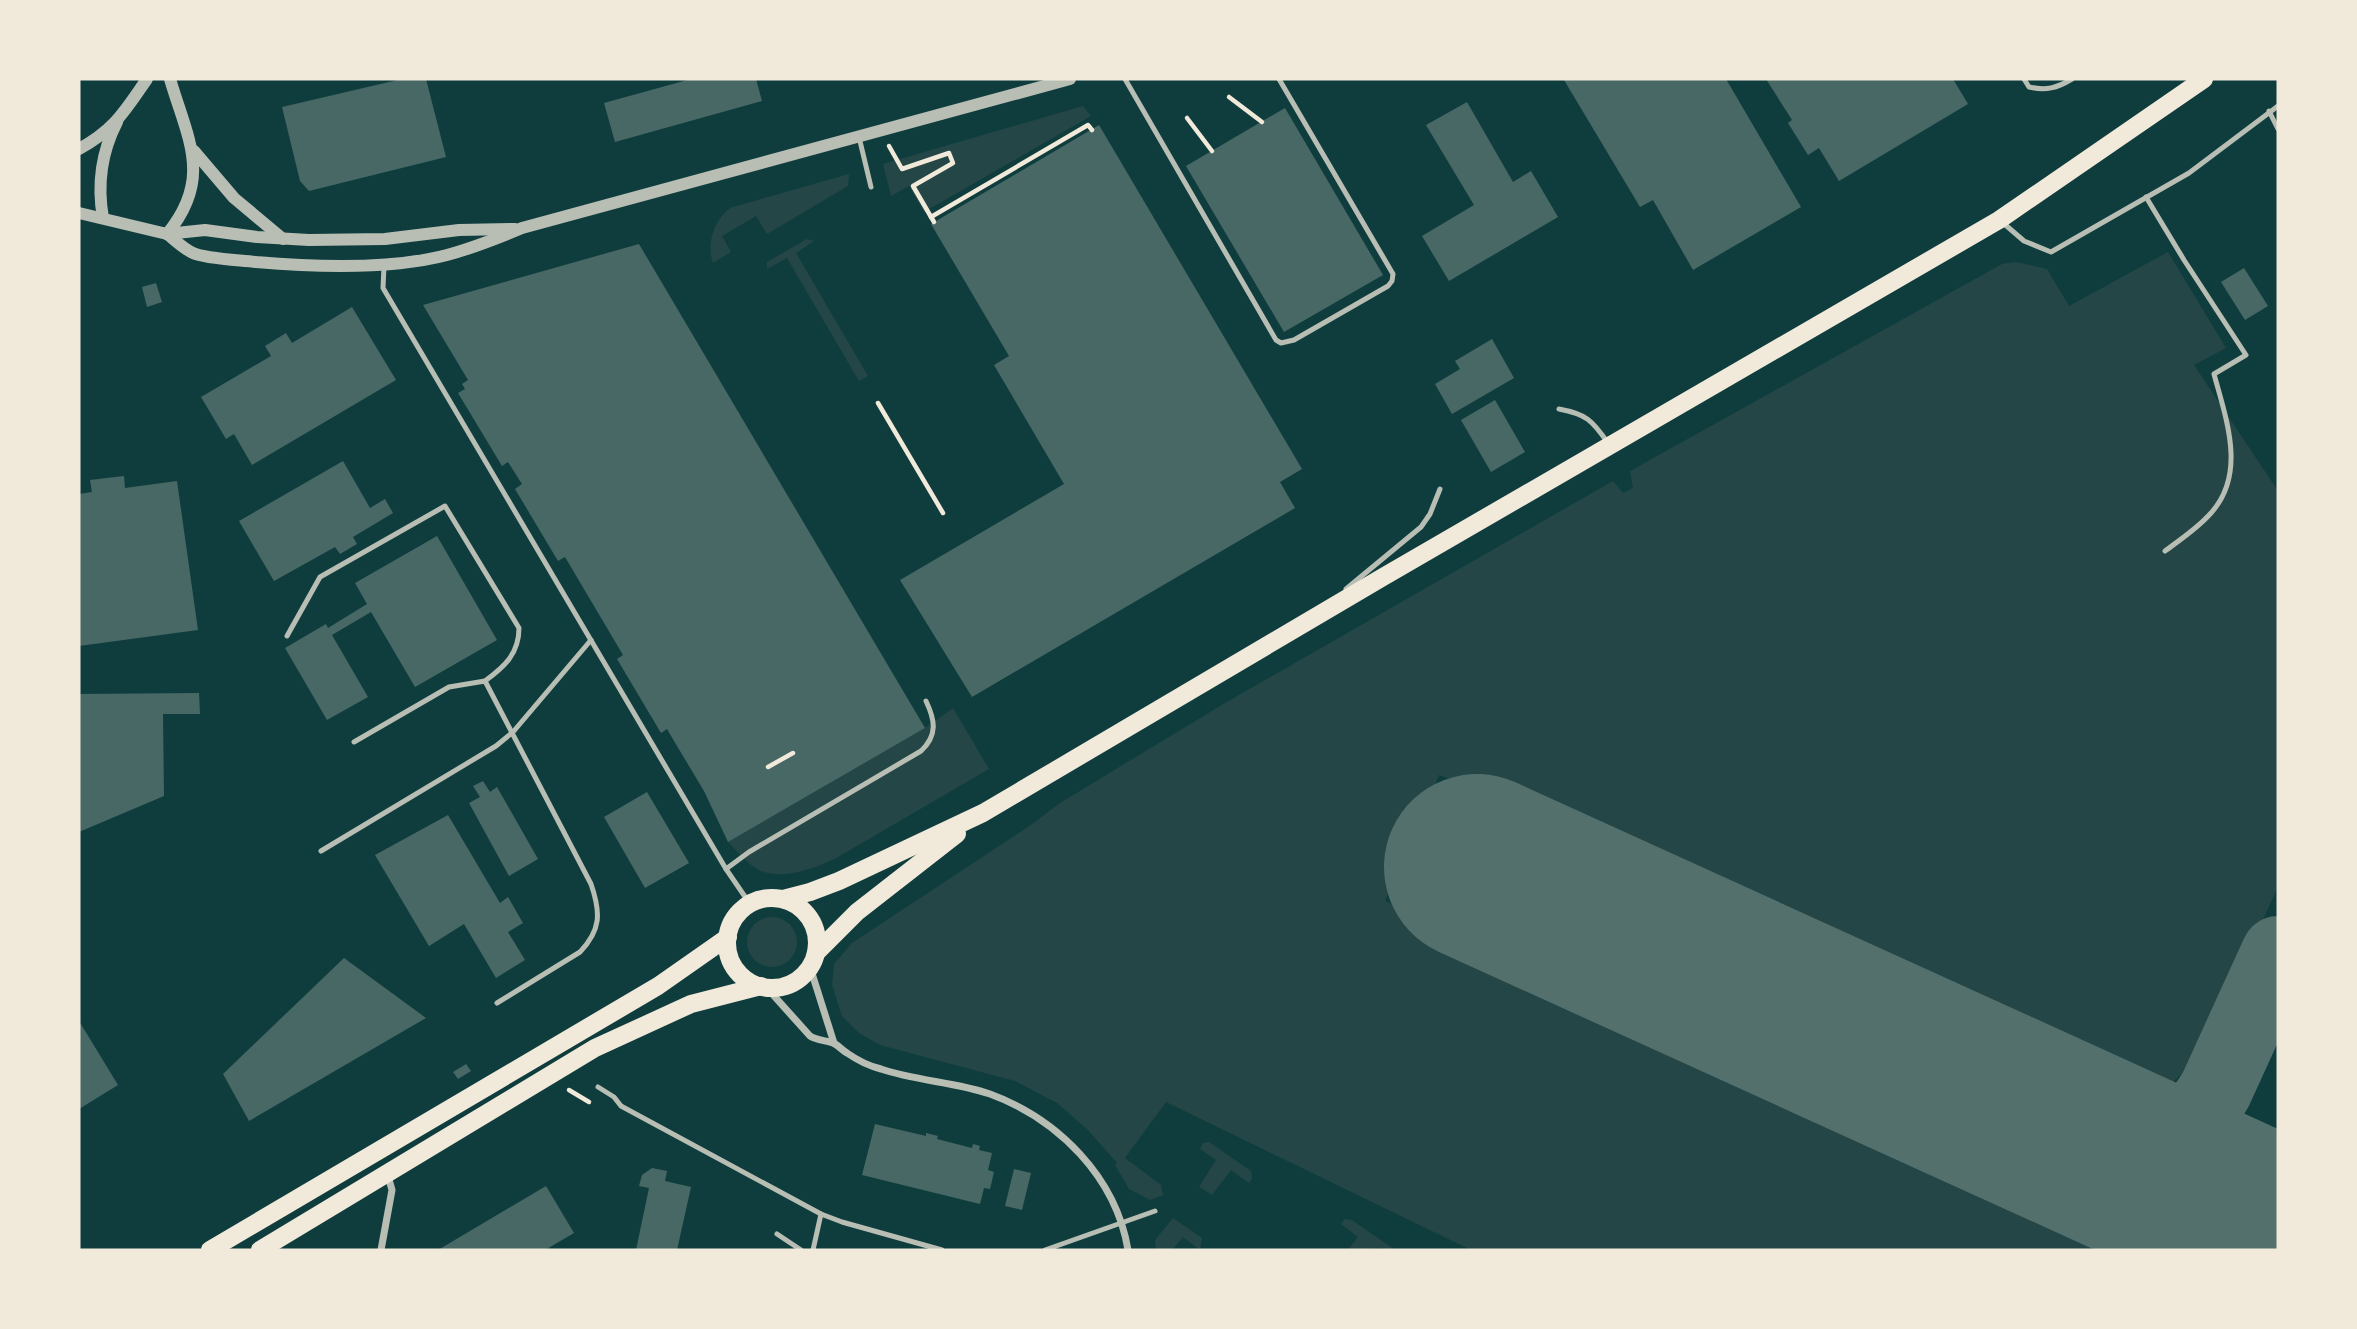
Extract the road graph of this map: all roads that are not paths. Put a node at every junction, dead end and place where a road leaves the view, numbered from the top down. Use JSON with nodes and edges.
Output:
{"nodes":[{"id":1,"x":147,"y":79,"type":"edge"},
{"id":2,"x":170,"y":79,"type":"edge"},
{"id":3,"x":1070,"y":79,"type":"edge"},
{"id":4,"x":1125,"y":79,"type":"edge"},
{"id":5,"x":1279,"y":79,"type":"edge"},
{"id":6,"x":2024,"y":79,"type":"edge"},
{"id":7,"x":2072,"y":79,"type":"edge"},
{"id":8,"x":2204,"y":79,"type":"edge"},
{"id":9,"x":2278,"y":106,"type":"edge"},
{"id":10,"x":2269,"y":111,"type":"junction"},
{"id":11,"x":117,"y":122,"type":"junction"},
{"id":12,"x":2278,"y":129,"type":"edge"},
{"id":13,"x":859,"y":137,"type":"junction"},
{"id":14,"x":79,"y":149,"type":"edge"},
{"id":15,"x":193,"y":149,"type":"junction"},
{"id":16,"x":871,"y":187,"type":"dead end"},
{"id":17,"x":2146,"y":197,"type":"junction"},
{"id":18,"x":79,"y":213,"type":"edge"},
{"id":19,"x":103,"y":218,"type":"junction"},
{"id":20,"x":1999,"y":220,"type":"junction"},
{"id":21,"x":522,"y":228,"type":"junction"},
{"id":22,"x":167,"y":234,"type":"junction"},
{"id":23,"x":283,"y":239,"type":"junction"},
{"id":24,"x":384,"y":263,"type":"junction"},
{"id":25,"x":1559,"y":409,"type":"dead end"},
{"id":26,"x":1610,"y":445,"type":"junction"},
{"id":27,"x":1440,"y":489,"type":"dead end"},
{"id":28,"x":2165,"y":551,"type":"dead end"},
{"id":29,"x":1304,"y":624,"type":"junction"},
{"id":30,"x":288,"y":636,"type":"dead end"},
{"id":31,"x":591,"y":640,"type":"junction"},
{"id":32,"x":485,"y":681,"type":"junction"},
{"id":33,"x":926,"y":701,"type":"dead end"},
{"id":34,"x":513,"y":732,"type":"junction"},
{"id":35,"x":354,"y":742,"type":"dead end"},
{"id":36,"x":983,"y":813,"type":"junction"},
{"id":37,"x":321,"y":851,"type":"dead end"},
{"id":38,"x":726,"y":869,"type":"junction"},
{"id":39,"x":783,"y":899,"type":"junction"},
{"id":40,"x":750,"y":904,"type":"junction"},
{"id":41,"x":728,"y":937,"type":"junction"},
{"id":42,"x":813,"y":960,"type":"junction"},
{"id":43,"x":763,"y":987,"type":"junction"},
{"id":44,"x":497,"y":1003,"type":"dead end"},
{"id":45,"x":834,"y":1043,"type":"junction"},
{"id":46,"x":598,"y":1087,"type":"dead end"},
{"id":47,"x":387,"y":1173,"type":"junction"},
{"id":48,"x":1155,"y":1211,"type":"dead end"},
{"id":49,"x":821,"y":1214,"type":"junction"},
{"id":50,"x":1121,"y":1223,"type":"junction"},
{"id":51,"x":777,"y":1234,"type":"dead end"},
{"id":52,"x":1056,"y":1248,"type":"edge"},
{"id":53,"x":210,"y":1250,"type":"edge"},
{"id":54,"x":260,"y":1250,"type":"edge"},
{"id":55,"x":381,"y":1250,"type":"edge"},
{"id":56,"x":801,"y":1250,"type":"edge"},
{"id":57,"x":813,"y":1250,"type":"edge"},
{"id":58,"x":942,"y":1250,"type":"edge"},
{"id":59,"x":1045,"y":1250,"type":"edge"},
{"id":60,"x":1128,"y":1250,"type":"edge"}],
"edges":[{"from":1,"to":11,"type":"street"},
{"from":2,"to":15,"type":"street"},
{"from":3,"to":13,"type":"street"},
{"from":4,"to":5,"type":"lane"},
{"from":6,"to":7,"type":"lane"},
{"from":8,"to":20,"type":"main road"},
{"from":9,"to":10,"type":"lane"},
{"from":10,"to":12,"type":"lane"},
{"from":10,"to":17,"type":"lane"},
{"from":11,"to":14,"type":"street"},
{"from":11,"to":19,"type":"street"},
{"from":13,"to":16,"type":"lane"},
{"from":13,"to":21,"type":"street"},
{"from":15,"to":22,"type":"street"},
{"from":15,"to":23,"type":"street"},
{"from":17,"to":20,"type":"lane"},
{"from":17,"to":28,"type":"lane"},
{"from":18,"to":19,"type":"street"},
{"from":19,"to":22,"type":"street"},
{"from":20,"to":26,"type":"main road"},
{"from":21,"to":23,"type":"street"},
{"from":21,"to":24,"type":"street"},
{"from":22,"to":23,"type":"street"},
{"from":22,"to":24,"type":"street"},
{"from":24,"to":31,"type":"lane"},
{"from":25,"to":26,"type":"lane"},
{"from":26,"to":29,"type":"main road"},
{"from":27,"to":29,"type":"lane"},
{"from":29,"to":36,"type":"main road"},
{"from":30,"to":32,"type":"lane"},
{"from":31,"to":34,"type":"lane"},
{"from":31,"to":38,"type":"lane"},
{"from":32,"to":34,"type":"lane"},
{"from":32,"to":35,"type":"lane"},
{"from":33,"to":38,"type":"lane"},
{"from":34,"to":37,"type":"lane"},
{"from":34,"to":44,"type":"lane"},
{"from":36,"to":39,"type":"main road"},
{"from":36,"to":42,"type":"main road"},
{"from":38,"to":40,"type":"lane"},
{"from":39,"to":40,"type":"main road"},
{"from":39,"to":42,"type":"main road"},
{"from":40,"to":41,"type":"main road"},
{"from":41,"to":43,"type":"main road"},
{"from":41,"to":53,"type":"main road"},
{"from":42,"to":43,"type":"main road"},
{"from":42,"to":45,"type":"street"},
{"from":43,"to":45,"type":"street"},
{"from":43,"to":47,"type":"main road"},
{"from":45,"to":50,"type":"street"},
{"from":46,"to":49,"type":"lane"},
{"from":47,"to":54,"type":"main road"},
{"from":47,"to":55,"type":"street"},
{"from":48,"to":50,"type":"lane"},
{"from":49,"to":57,"type":"lane"},
{"from":49,"to":58,"type":"lane"},
{"from":50,"to":52,"type":"lane"},
{"from":50,"to":60,"type":"street"},
{"from":51,"to":56,"type":"lane"},
{"from":52,"to":59,"type":"lane"}]}
